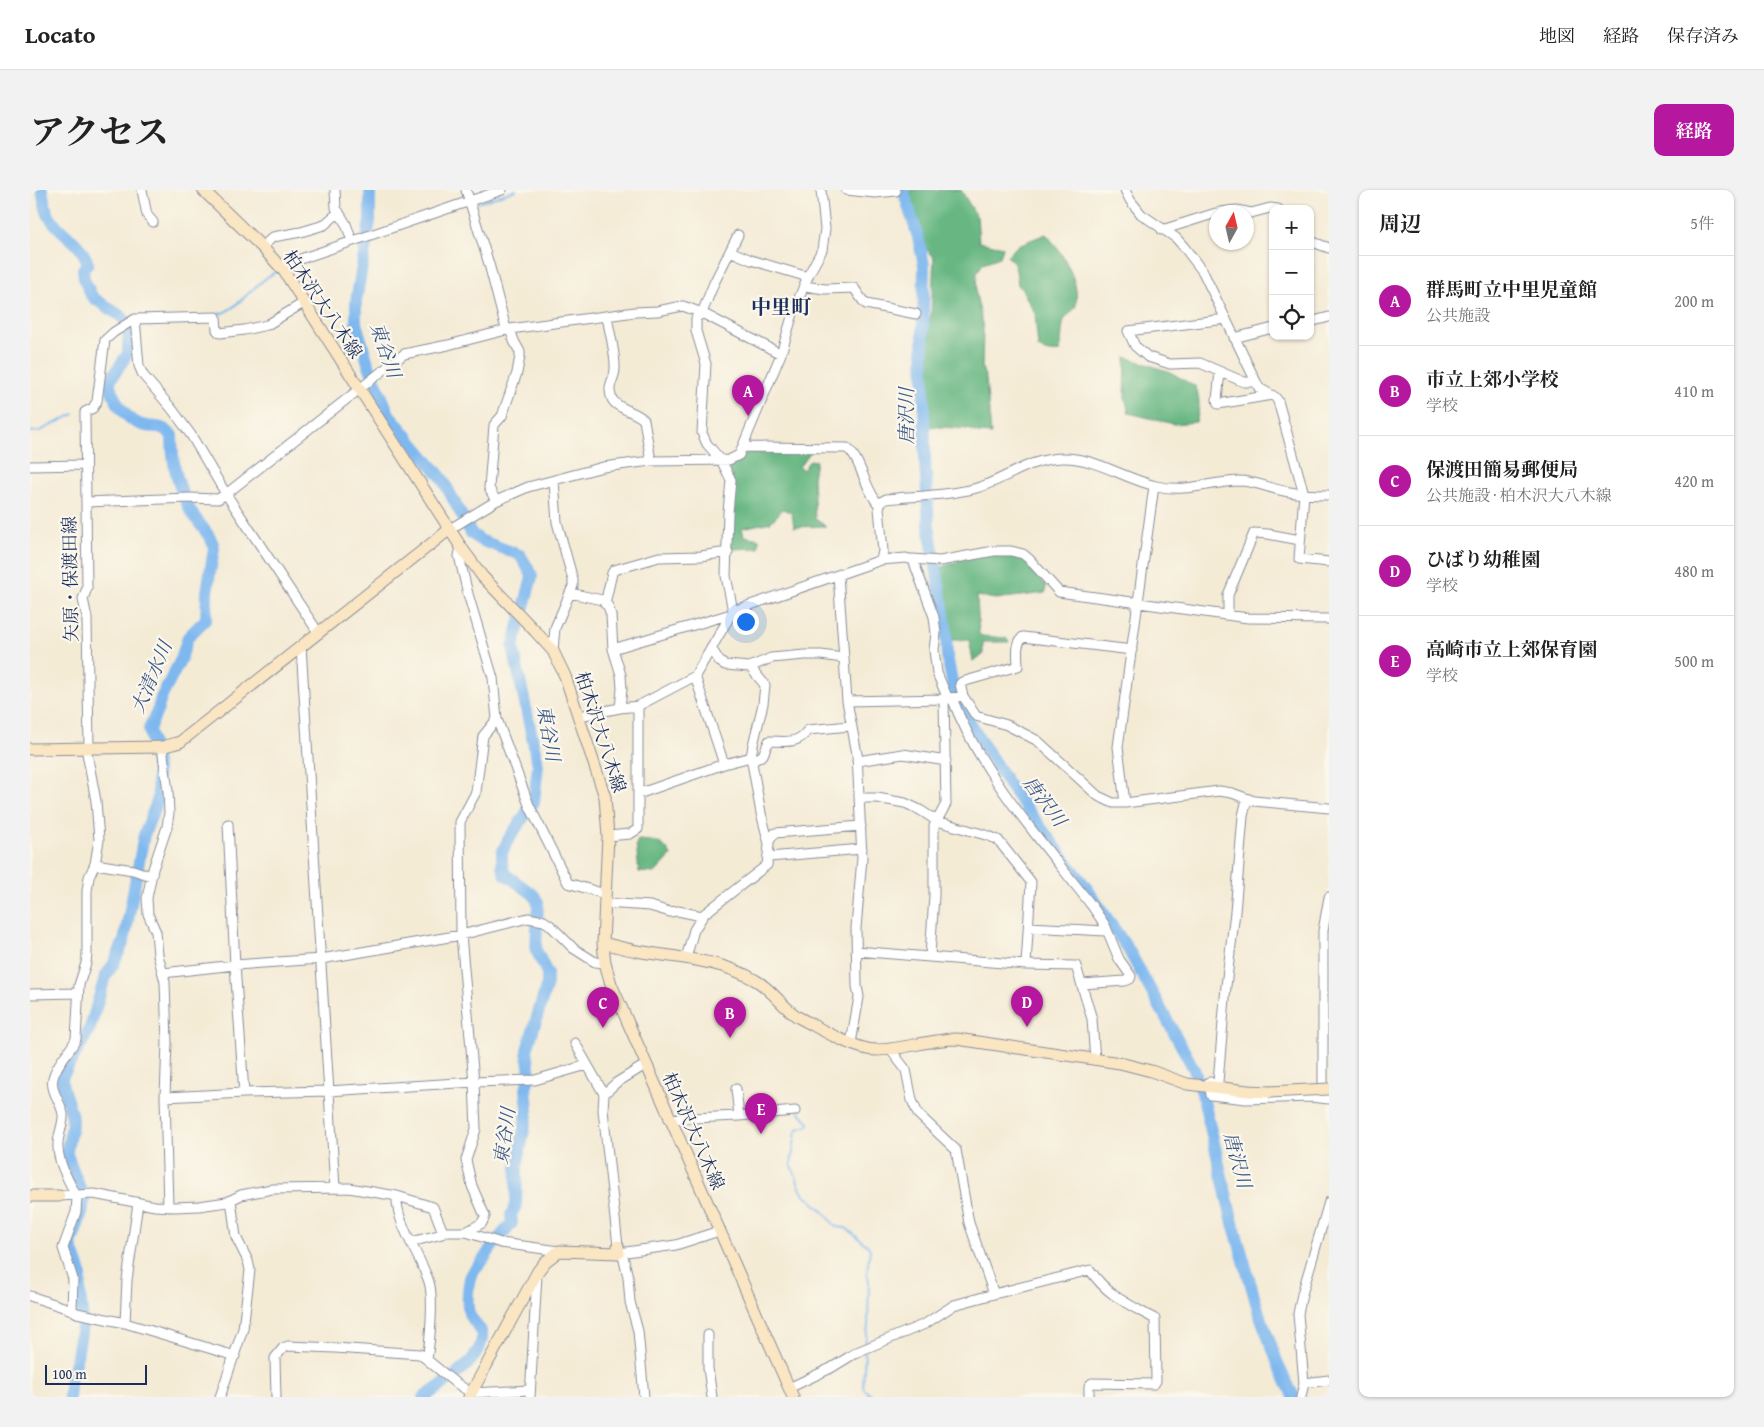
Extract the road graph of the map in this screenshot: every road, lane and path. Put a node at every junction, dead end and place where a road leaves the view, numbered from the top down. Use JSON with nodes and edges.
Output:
{"nodes":[{"id":1,"x":142,"y":190,"type":"edge"},
{"id":2,"x":203,"y":190,"type":"edge"},
{"id":3,"x":335,"y":190,"type":"edge"},
{"id":4,"x":466,"y":190,"type":"edge"},
{"id":5,"x":502,"y":190,"type":"edge"},
{"id":6,"x":821,"y":190,"type":"edge"},
{"id":7,"x":846,"y":190,"type":"edge"},
{"id":8,"x":1125,"y":190,"type":"edge"},
{"id":9,"x":896,"y":191,"type":"edge"},
{"id":10,"x":470,"y":201,"type":"junction"},
{"id":11,"x":1269,"y":208,"type":"edge"},
{"id":12,"x":339,"y":212,"type":"junction"},
{"id":13,"x":1254,"y":212,"type":"edge"},
{"id":14,"x":1209,"y":216,"type":"edge"},
{"id":15,"x":153,"y":222,"type":"dead end"},
{"id":16,"x":1162,"y":230,"type":"junction"},
{"id":17,"x":738,"y":235,"type":"dead end"},
{"id":18,"x":354,"y":240,"type":"junction"},
{"id":19,"x":1314,"y":243,"type":"edge"},
{"id":20,"x":262,"y":247,"type":"junction"},
{"id":21,"x":1329,"y":248,"type":"edge"},
{"id":22,"x":730,"y":251,"type":"junction"},
{"id":23,"x":280,"y":266,"type":"junction"},
{"id":24,"x":808,"y":277,"type":"junction"},
{"id":25,"x":804,"y":286,"type":"junction"},
{"id":26,"x":305,"y":302,"type":"junction"},
{"id":27,"x":702,"y":313,"type":"junction"},
{"id":28,"x":916,"y":314,"type":"dead end"},
{"id":29,"x":607,"y":316,"type":"junction"},
{"id":30,"x":1329,"y":317,"type":"edge"},
{"id":31,"x":1226,"y":319,"type":"junction"},
{"id":32,"x":134,"y":320,"type":"junction"},
{"id":33,"x":1314,"y":321,"type":"edge"},
{"id":34,"x":508,"y":329,"type":"junction"},
{"id":35,"x":1269,"y":329,"type":"edge"},
{"id":36,"x":1234,"y":338,"type":"junction"},
{"id":37,"x":781,"y":354,"type":"junction"},
{"id":38,"x":1220,"y":372,"type":"junction"},
{"id":39,"x":1256,"y":382,"type":"junction"},
{"id":40,"x":359,"y":390,"type":"junction"},
{"id":41,"x":1272,"y":395,"type":"junction"},
{"id":42,"x":743,"y":446,"type":"junction"},
{"id":43,"x":721,"y":460,"type":"junction"},
{"id":44,"x":650,"y":461,"type":"junction"},
{"id":45,"x":85,"y":465,"type":"junction"},
{"id":46,"x":30,"y":466,"type":"edge"},
{"id":47,"x":554,"y":481,"type":"junction"},
{"id":48,"x":1154,"y":486,"type":"junction"},
{"id":49,"x":226,"y":494,"type":"junction"},
{"id":50,"x":1304,"y":494,"type":"junction"},
{"id":51,"x":1329,"y":495,"type":"edge"},
{"id":52,"x":496,"y":501,"type":"junction"},
{"id":53,"x":86,"y":502,"type":"junction"},
{"id":54,"x":879,"y":505,"type":"junction"},
{"id":55,"x":454,"y":526,"type":"junction"},
{"id":56,"x":1300,"y":540,"type":"junction"},
{"id":57,"x":461,"y":547,"type":"junction"},
{"id":58,"x":728,"y":552,"type":"junction"},
{"id":59,"x":912,"y":559,"type":"junction"},
{"id":60,"x":880,"y":560,"type":"junction"},
{"id":61,"x":1329,"y":562,"type":"edge"},
{"id":62,"x":838,"y":575,"type":"junction"},
{"id":63,"x":570,"y":593,"type":"junction"},
{"id":64,"x":1138,"y":602,"type":"junction"},
{"id":65,"x":605,"y":604,"type":"junction"},
{"id":66,"x":732,"y":613,"type":"junction"},
{"id":67,"x":1228,"y":614,"type":"junction"},
{"id":68,"x":1329,"y":618,"type":"edge"},
{"id":69,"x":318,"y":632,"type":"junction"},
{"id":70,"x":302,"y":646,"type":"junction"},
{"id":71,"x":711,"y":648,"type":"junction"},
{"id":72,"x":613,"y":649,"type":"junction"},
{"id":73,"x":1132,"y":650,"type":"junction"},
{"id":74,"x":553,"y":651,"type":"junction"},
{"id":75,"x":843,"y":658,"type":"junction"},
{"id":76,"x":750,"y":667,"type":"junction"},
{"id":77,"x":695,"y":676,"type":"junction"},
{"id":78,"x":962,"y":696,"type":"junction"},
{"id":79,"x":949,"y":698,"type":"junction"},
{"id":80,"x":847,"y":701,"type":"junction"},
{"id":81,"x":638,"y":706,"type":"junction"},
{"id":82,"x":620,"y":708,"type":"junction"},
{"id":83,"x":578,"y":716,"type":"junction"},
{"id":84,"x":497,"y":719,"type":"junction"},
{"id":85,"x":850,"y":726,"type":"junction"},
{"id":86,"x":160,"y":747,"type":"junction"},
{"id":87,"x":87,"y":748,"type":"junction"},
{"id":88,"x":30,"y":749,"type":"edge"},
{"id":89,"x":752,"y":759,"type":"junction"},
{"id":90,"x":857,"y":761,"type":"junction"},
{"id":91,"x":946,"y":761,"type":"junction"},
{"id":92,"x":724,"y":764,"type":"junction"},
{"id":93,"x":638,"y":794,"type":"junction"},
{"id":94,"x":859,"y":798,"type":"junction"},
{"id":95,"x":1247,"y":799,"type":"junction"},
{"id":96,"x":1125,"y":803,"type":"junction"},
{"id":97,"x":1329,"y":808,"type":"edge"},
{"id":98,"x":937,"y":821,"type":"junction"},
{"id":99,"x":228,"y":824,"type":"dead end"},
{"id":100,"x":861,"y":826,"type":"junction"},
{"id":101,"x":608,"y":836,"type":"junction"},
{"id":102,"x":768,"y":841,"type":"junction"},
{"id":103,"x":862,"y":849,"type":"junction"},
{"id":104,"x":769,"y":857,"type":"junction"},
{"id":105,"x":95,"y":864,"type":"junction"},
{"id":106,"x":151,"y":876,"type":"junction"},
{"id":107,"x":1329,"y":897,"type":"edge"},
{"id":108,"x":604,"y":898,"type":"junction"},
{"id":109,"x":702,"y":916,"type":"junction"},
{"id":110,"x":1029,"y":927,"type":"junction"},
{"id":111,"x":1106,"y":931,"type":"junction"},
{"id":112,"x":461,"y":935,"type":"junction"},
{"id":113,"x":603,"y":943,"type":"junction"},
{"id":114,"x":856,"y":951,"type":"junction"},
{"id":115,"x":930,"y":956,"type":"junction"},
{"id":116,"x":686,"y":958,"type":"junction"},
{"id":117,"x":321,"y":959,"type":"junction"},
{"id":118,"x":605,"y":963,"type":"junction"},
{"id":119,"x":235,"y":965,"type":"junction"},
{"id":120,"x":1026,"y":965,"type":"junction"},
{"id":121,"x":163,"y":973,"type":"junction"},
{"id":122,"x":1082,"y":984,"type":"junction"},
{"id":123,"x":30,"y":994,"type":"edge"},
{"id":124,"x":78,"y":994,"type":"junction"},
{"id":125,"x":575,"y":1043,"type":"dead end"},
{"id":126,"x":851,"y":1043,"type":"junction"},
{"id":127,"x":890,"y":1049,"type":"junction"},
{"id":128,"x":1095,"y":1060,"type":"junction"},
{"id":129,"x":587,"y":1065,"type":"junction"},
{"id":130,"x":645,"y":1065,"type":"junction"},
{"id":131,"x":474,"y":1082,"type":"junction"},
{"id":132,"x":1207,"y":1085,"type":"junction"},
{"id":133,"x":736,"y":1088,"type":"dead end"},
{"id":134,"x":1327,"y":1088,"type":"edge"},
{"id":135,"x":328,"y":1091,"type":"junction"},
{"id":136,"x":244,"y":1093,"type":"junction"},
{"id":137,"x":604,"y":1094,"type":"junction"},
{"id":138,"x":165,"y":1097,"type":"junction"},
{"id":139,"x":1329,"y":1099,"type":"edge"},
{"id":140,"x":795,"y":1110,"type":"dead end"},
{"id":141,"x":739,"y":1116,"type":"junction"},
{"id":142,"x":669,"y":1119,"type":"junction"},
{"id":143,"x":335,"y":1188,"type":"junction"},
{"id":144,"x":81,"y":1194,"type":"junction"},
{"id":145,"x":30,"y":1196,"type":"edge"},
{"id":146,"x":59,"y":1196,"type":"joint"},
{"id":147,"x":397,"y":1196,"type":"junction"},
{"id":148,"x":231,"y":1200,"type":"junction"},
{"id":149,"x":1329,"y":1202,"type":"edge"},
{"id":150,"x":138,"y":1203,"type":"junction"},
{"id":151,"x":168,"y":1207,"type":"junction"},
{"id":152,"x":719,"y":1231,"type":"junction"},
{"id":153,"x":443,"y":1232,"type":"junction"},
{"id":154,"x":466,"y":1232,"type":"junction"},
{"id":155,"x":411,"y":1242,"type":"junction"},
{"id":156,"x":620,"y":1250,"type":"junction"},
{"id":157,"x":559,"y":1251,"type":"junction"},
{"id":158,"x":538,"y":1271,"type":"junction"},
{"id":159,"x":994,"y":1294,"type":"junction"},
{"id":160,"x":30,"y":1296,"type":"edge"},
{"id":161,"x":72,"y":1310,"type":"junction"},
{"id":162,"x":125,"y":1323,"type":"junction"},
{"id":163,"x":708,"y":1336,"type":"dead end"},
{"id":164,"x":235,"y":1356,"type":"junction"},
{"id":165,"x":427,"y":1359,"type":"junction"},
{"id":166,"x":1329,"y":1380,"type":"edge"},
{"id":167,"x":1304,"y":1383,"type":"junction"},
{"id":168,"x":791,"y":1392,"type":"edge"},
{"id":169,"x":530,"y":1393,"type":"edge"},
{"id":170,"x":470,"y":1395,"type":"edge"},
{"id":171,"x":220,"y":1397,"type":"edge"},
{"id":172,"x":276,"y":1397,"type":"edge"},
{"id":173,"x":644,"y":1397,"type":"edge"},
{"id":174,"x":712,"y":1397,"type":"edge"},
{"id":175,"x":1089,"y":1397,"type":"edge"},
{"id":176,"x":1300,"y":1397,"type":"edge"}],
"edges":[{"from":1,"to":15,"type":"street"},
{"from":2,"to":20,"type":"street","name":"柏木沢大八木線"},
{"from":3,"to":12,"type":"street"},
{"from":4,"to":10,"type":"street"},
{"from":5,"to":10,"type":"street"},
{"from":6,"to":24,"type":"street"},
{"from":7,"to":9,"type":"street"},
{"from":8,"to":16,"type":"street"},
{"from":10,"to":18,"type":"street"},
{"from":10,"to":34,"type":"street"},
{"from":11,"to":13,"type":"street"},
{"from":12,"to":18,"type":"street"},
{"from":12,"to":20,"type":"street"},
{"from":14,"to":16,"type":"street"},
{"from":16,"to":31,"type":"street"},
{"from":17,"to":22,"type":"street"},
{"from":18,"to":23,"type":"street"},
{"from":19,"to":21,"type":"street"},
{"from":20,"to":23,"type":"street","name":"柏木沢大八木線"},
{"from":22,"to":24,"type":"street"},
{"from":22,"to":27,"type":"street"},
{"from":23,"to":26,"type":"street","name":"柏木沢大八木線"},
{"from":24,"to":25,"type":"street"},
{"from":25,"to":28,"type":"street"},
{"from":25,"to":37,"type":"street"},
{"from":26,"to":32,"type":"street"},
{"from":26,"to":40,"type":"street","name":"柏木沢大八木線"},
{"from":27,"to":29,"type":"street"},
{"from":27,"to":37,"type":"street"},
{"from":27,"to":43,"type":"street"},
{"from":29,"to":34,"type":"street"},
{"from":29,"to":44,"type":"street"},
{"from":30,"to":33,"type":"street"},
{"from":31,"to":36,"type":"street"},
{"from":31,"to":38,"type":"street"},
{"from":32,"to":45,"type":"street","name":"矢原・保渡田線"},
{"from":32,"to":49,"type":"street"},
{"from":34,"to":40,"type":"street"},
{"from":34,"to":52,"type":"street"},
{"from":35,"to":36,"type":"street"},
{"from":36,"to":39,"type":"street"},
{"from":37,"to":42,"type":"street"},
{"from":38,"to":39,"type":"street"},
{"from":38,"to":41,"type":"street"},
{"from":39,"to":41,"type":"street"},
{"from":40,"to":49,"type":"street"},
{"from":40,"to":55,"type":"street","name":"柏木沢大八木線"},
{"from":41,"to":50,"type":"street"},
{"from":42,"to":43,"type":"street"},
{"from":42,"to":54,"type":"street"},
{"from":43,"to":44,"type":"street"},
{"from":43,"to":58,"type":"street"},
{"from":44,"to":47,"type":"street"},
{"from":45,"to":46,"type":"street"},
{"from":45,"to":53,"type":"street","name":"矢原・保渡田線"},
{"from":47,"to":52,"type":"street"},
{"from":47,"to":63,"type":"street"},
{"from":48,"to":50,"type":"street"},
{"from":48,"to":54,"type":"street"},
{"from":48,"to":64,"type":"street"},
{"from":49,"to":53,"type":"street"},
{"from":49,"to":69,"type":"street"},
{"from":50,"to":51,"type":"street"},
{"from":50,"to":56,"type":"street"},
{"from":52,"to":55,"type":"street"},
{"from":53,"to":87,"type":"street","name":"矢原・保渡田線"},
{"from":54,"to":60,"type":"street"},
{"from":55,"to":57,"type":"street","name":"柏木沢大八木線"},
{"from":55,"to":69,"type":"street"},
{"from":56,"to":61,"type":"street"},
{"from":56,"to":67,"type":"street"},
{"from":57,"to":74,"type":"street","name":"柏木沢大八木線"},
{"from":57,"to":84,"type":"street"},
{"from":58,"to":65,"type":"street"},
{"from":58,"to":66,"type":"street"},
{"from":59,"to":60,"type":"street"},
{"from":59,"to":64,"type":"street"},
{"from":59,"to":79,"type":"street"},
{"from":60,"to":62,"type":"street"},
{"from":62,"to":66,"type":"street"},
{"from":62,"to":75,"type":"street"},
{"from":63,"to":65,"type":"street"},
{"from":63,"to":74,"type":"street"},
{"from":64,"to":67,"type":"street"},
{"from":64,"to":73,"type":"street"},
{"from":65,"to":72,"type":"street"},
{"from":66,"to":71,"type":"street"},
{"from":66,"to":72,"type":"street"},
{"from":67,"to":68,"type":"street"},
{"from":69,"to":70,"type":"street"},
{"from":70,"to":86,"type":"street"},
{"from":70,"to":117,"type":"street"},
{"from":71,"to":76,"type":"street"},
{"from":71,"to":77,"type":"street"},
{"from":72,"to":82,"type":"street"},
{"from":73,"to":78,"type":"street"},
{"from":73,"to":96,"type":"street"},
{"from":74,"to":83,"type":"street","name":"柏木沢大八木線"},
{"from":75,"to":76,"type":"street"},
{"from":75,"to":80,"type":"street"},
{"from":76,"to":89,"type":"street"},
{"from":77,"to":81,"type":"street"},
{"from":77,"to":92,"type":"street"},
{"from":78,"to":79,"type":"street"},
{"from":78,"to":96,"type":"street"},
{"from":79,"to":80,"type":"street"},
{"from":79,"to":91,"type":"street"},
{"from":79,"to":111,"type":"street"},
{"from":80,"to":85,"type":"street"},
{"from":81,"to":82,"type":"street"},
{"from":81,"to":93,"type":"street"},
{"from":82,"to":83,"type":"street"},
{"from":83,"to":101,"type":"street","name":"柏木沢大八木線"},
{"from":84,"to":108,"type":"street"},
{"from":84,"to":112,"type":"street"},
{"from":85,"to":89,"type":"street"},
{"from":85,"to":90,"type":"street"},
{"from":86,"to":87,"type":"street"},
{"from":86,"to":106,"type":"street"},
{"from":87,"to":88,"type":"street"},
{"from":87,"to":105,"type":"street","name":"矢原・保渡田線"},
{"from":89,"to":92,"type":"street"},
{"from":89,"to":102,"type":"street"},
{"from":90,"to":91,"type":"street"},
{"from":90,"to":94,"type":"street"},
{"from":91,"to":98,"type":"street"},
{"from":92,"to":93,"type":"street"},
{"from":93,"to":101,"type":"street"},
{"from":94,"to":98,"type":"street"},
{"from":94,"to":100,"type":"street"},
{"from":95,"to":96,"type":"street"},
{"from":95,"to":97,"type":"street"},
{"from":95,"to":132,"type":"street"},
{"from":98,"to":110,"type":"street"},
{"from":98,"to":115,"type":"street"},
{"from":99,"to":119,"type":"street"},
{"from":100,"to":102,"type":"street"},
{"from":100,"to":103,"type":"street"},
{"from":101,"to":108,"type":"street","name":"柏木沢大八木線"},
{"from":102,"to":104,"type":"street"},
{"from":103,"to":104,"type":"street"},
{"from":103,"to":114,"type":"street"},
{"from":104,"to":109,"type":"street"},
{"from":105,"to":106,"type":"street"},
{"from":105,"to":124,"type":"street","name":"矢原・保渡田線"},
{"from":106,"to":121,"type":"street"},
{"from":107,"to":134,"type":"street"},
{"from":108,"to":109,"type":"street"},
{"from":108,"to":113,"type":"street","name":"柏木沢大八木線"},
{"from":109,"to":116,"type":"street"},
{"from":110,"to":111,"type":"street"},
{"from":110,"to":120,"type":"street"},
{"from":111,"to":122,"type":"street"},
{"from":112,"to":117,"type":"street"},
{"from":112,"to":118,"type":"street"},
{"from":112,"to":131,"type":"street"},
{"from":113,"to":116,"type":"street"},
{"from":113,"to":118,"type":"street","name":"柏木沢大八木線"},
{"from":114,"to":115,"type":"street"},
{"from":114,"to":126,"type":"street"},
{"from":115,"to":120,"type":"street"},
{"from":116,"to":126,"type":"street"},
{"from":117,"to":119,"type":"street"},
{"from":117,"to":135,"type":"street"},
{"from":118,"to":130,"type":"street","name":"柏木沢大八木線"},
{"from":119,"to":121,"type":"street"},
{"from":119,"to":136,"type":"street"},
{"from":120,"to":122,"type":"street"},
{"from":121,"to":138,"type":"street"},
{"from":122,"to":128,"type":"street"},
{"from":123,"to":124,"type":"street"},
{"from":124,"to":144,"type":"street","name":"矢原・保渡田線"},
{"from":125,"to":129,"type":"street"},
{"from":126,"to":127,"type":"street"},
{"from":127,"to":128,"type":"street"},
{"from":127,"to":159,"type":"street"},
{"from":128,"to":132,"type":"street"},
{"from":129,"to":131,"type":"street"},
{"from":129,"to":137,"type":"street"},
{"from":130,"to":137,"type":"street"},
{"from":130,"to":142,"type":"street","name":"柏木沢大八木線"},
{"from":131,"to":135,"type":"street"},
{"from":131,"to":154,"type":"street"},
{"from":132,"to":134,"type":"street"},
{"from":132,"to":134,"type":"street","bridge":true},
{"from":132,"to":139,"type":"street"},
{"from":133,"to":141,"type":"street"},
{"from":135,"to":136,"type":"street"},
{"from":135,"to":143,"type":"street"},
{"from":136,"to":138,"type":"street"},
{"from":137,"to":156,"type":"street"},
{"from":138,"to":151,"type":"street"},
{"from":140,"to":141,"type":"street"},
{"from":141,"to":142,"type":"street"},
{"from":142,"to":152,"type":"street","name":"柏木沢大八木線"},
{"from":143,"to":147,"type":"street"},
{"from":143,"to":148,"type":"street"},
{"from":144,"to":146,"type":"street"},
{"from":144,"to":150,"type":"street"},
{"from":144,"to":161,"type":"street"},
{"from":145,"to":146,"type":"street"},
{"from":147,"to":153,"type":"street"},
{"from":147,"to":155,"type":"street"},
{"from":148,"to":151,"type":"street"},
{"from":148,"to":164,"type":"street"},
{"from":149,"to":167,"type":"street"},
{"from":150,"to":151,"type":"street"},
{"from":150,"to":162,"type":"street"},
{"from":152,"to":156,"type":"street"},
{"from":152,"to":168,"type":"street","name":"柏木沢大八木線"},
{"from":153,"to":154,"type":"street"},
{"from":153,"to":155,"type":"street"},
{"from":154,"to":157,"type":"street"},
{"from":155,"to":165,"type":"street"},
{"from":156,"to":157,"type":"street"},
{"from":156,"to":173,"type":"street"},
{"from":157,"to":158,"type":"street"},
{"from":158,"to":169,"type":"street"},
{"from":158,"to":170,"type":"street"},
{"from":159,"to":168,"type":"street"},
{"from":159,"to":175,"type":"street"},
{"from":160,"to":161,"type":"street"},
{"from":161,"to":162,"type":"street"},
{"from":162,"to":164,"type":"street"},
{"from":163,"to":174,"type":"street"},
{"from":164,"to":171,"type":"street"},
{"from":165,"to":170,"type":"street"},
{"from":165,"to":172,"type":"street"},
{"from":166,"to":167,"type":"street"},
{"from":167,"to":176,"type":"street"},
{"from":169,"to":170,"type":"street"}]}
